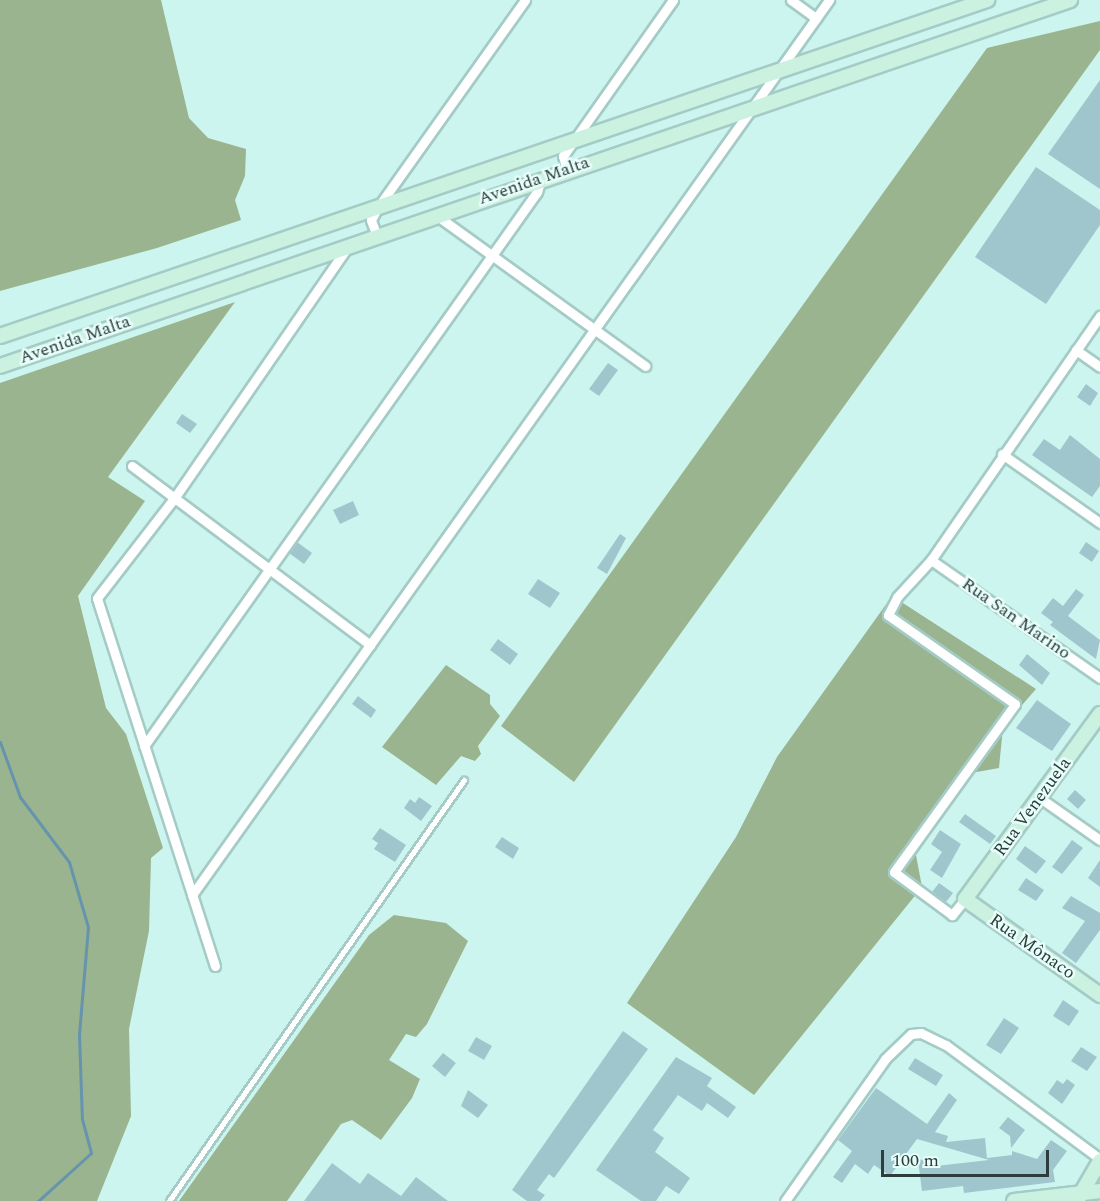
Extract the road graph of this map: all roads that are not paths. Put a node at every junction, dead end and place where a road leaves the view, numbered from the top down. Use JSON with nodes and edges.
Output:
{"nodes":[{"id":1,"x":525,"y":0,"type":"edge"},
{"id":2,"x":673,"y":0,"type":"edge"},
{"id":3,"x":791,"y":0,"type":"edge"},
{"id":4,"x":829,"y":0,"type":"edge"},
{"id":5,"x":987,"y":0,"type":"edge"},
{"id":6,"x":1070,"y":0,"type":"edge"},
{"id":7,"x":972,"y":2,"type":"edge"},
{"id":8,"x":816,"y":18,"type":"junction"},
{"id":9,"x":783,"y":69,"type":"junction"},
{"id":10,"x":753,"y":108,"type":"junction"},
{"id":11,"x":574,"y":140,"type":"junction"},
{"id":12,"x":567,"y":170,"type":"junction"},
{"id":13,"x":541,"y":179,"type":"junction"},
{"id":14,"x":378,"y":207,"type":"junction"},
{"id":15,"x":436,"y":215,"type":"junction"},
{"id":16,"x":376,"y":236,"type":"junction"},
{"id":17,"x":349,"y":245,"type":"junction"},
{"id":18,"x":490,"y":256,"type":"junction"},
{"id":19,"x":1100,"y":316,"type":"edge"},
{"id":20,"x":595,"y":329,"type":"junction"},
{"id":21,"x":0,"y":336,"type":"edge"},
{"id":22,"x":1076,"y":350,"type":"junction"},
{"id":23,"x":0,"y":366,"type":"edge"},
{"id":24,"x":645,"y":366,"type":"dead end"},
{"id":25,"x":1100,"y":367,"type":"edge"},
{"id":26,"x":1002,"y":454,"type":"junction"},
{"id":27,"x":132,"y":465,"type":"dead end"},
{"id":28,"x":175,"y":496,"type":"junction"},
{"id":29,"x":1100,"y":523,"type":"edge"},
{"id":30,"x":931,"y":560,"type":"junction"},
{"id":31,"x":271,"y":567,"type":"junction"},
{"id":32,"x":370,"y":645,"type":"junction"},
{"id":33,"x":1100,"y":678,"type":"edge"},
{"id":34,"x":1100,"y":714,"type":"edge"},
{"id":35,"x":144,"y":746,"type":"junction"},
{"id":36,"x":464,"y":780,"type":"dead end"},
{"id":37,"x":1040,"y":798,"type":"junction"},
{"id":38,"x":1100,"y":840,"type":"edge"},
{"id":39,"x":192,"y":895,"type":"junction"},
{"id":40,"x":965,"y":899,"type":"junction"},
{"id":41,"x":215,"y":966,"type":"dead end"},
{"id":42,"x":1100,"y":995,"type":"edge"},
{"id":43,"x":1100,"y":1160,"type":"edge"},
{"id":44,"x":1100,"y":1191,"type":"edge"},
{"id":45,"x":1079,"y":1197,"type":"edge"},
{"id":46,"x":169,"y":1201,"type":"edge"},
{"id":47,"x":785,"y":1201,"type":"edge"},
{"id":48,"x":1014,"y":1201,"type":"edge"}],
"edges":[{"from":1,"to":14,"type":"street"},
{"from":2,"to":11,"type":"street"},
{"from":3,"to":8,"type":"street"},
{"from":4,"to":8,"type":"street"},
{"from":5,"to":7,"type":"street","name":"Avenida Malta"},
{"from":6,"to":10,"type":"street","name":"Avenida Malta"},
{"from":7,"to":9,"type":"street","name":"Avenida Malta"},
{"from":8,"to":9,"type":"street"},
{"from":9,"to":10,"type":"street"},
{"from":9,"to":11,"type":"street","name":"Avenida Malta"},
{"from":10,"to":12,"type":"street","name":"Avenida Malta"},
{"from":10,"to":20,"type":"street"},
{"from":11,"to":12,"type":"street"},
{"from":11,"to":14,"type":"street","name":"Avenida Malta"},
{"from":12,"to":13,"type":"street","name":"Avenida Malta"},
{"from":13,"to":15,"type":"street","name":"Avenida Malta"},
{"from":13,"to":18,"type":"street"},
{"from":14,"to":16,"type":"street"},
{"from":14,"to":21,"type":"street","name":"Avenida Malta"},
{"from":15,"to":16,"type":"street","name":"Avenida Malta"},
{"from":15,"to":18,"type":"street"},
{"from":16,"to":17,"type":"street","name":"Avenida Malta"},
{"from":17,"to":23,"type":"street","name":"Avenida Malta"},
{"from":17,"to":28,"type":"street"},
{"from":18,"to":20,"type":"street"},
{"from":18,"to":31,"type":"street"},
{"from":19,"to":22,"type":"street"},
{"from":20,"to":24,"type":"street"},
{"from":20,"to":32,"type":"street"},
{"from":22,"to":25,"type":"street"},
{"from":22,"to":26,"type":"street"},
{"from":26,"to":29,"type":"street"},
{"from":26,"to":30,"type":"street"},
{"from":27,"to":28,"type":"street"},
{"from":28,"to":31,"type":"street"},
{"from":28,"to":35,"type":"street"},
{"from":30,"to":33,"type":"street","name":"Rua San Marino"},
{"from":30,"to":40,"type":"street"},
{"from":31,"to":32,"type":"street"},
{"from":31,"to":35,"type":"street"},
{"from":32,"to":39,"type":"street"},
{"from":34,"to":37,"type":"street","name":"Rua Venezuela"},
{"from":35,"to":39,"type":"street"},
{"from":36,"to":46,"type":"lane"},
{"from":37,"to":38,"type":"street"},
{"from":37,"to":40,"type":"street","name":"Rua Venezuela"},
{"from":39,"to":41,"type":"street"},
{"from":40,"to":42,"type":"street","name":"Rua Mônaco"},
{"from":43,"to":45,"type":"street"},
{"from":43,"to":47,"type":"street"},
{"from":44,"to":45,"type":"street"},
{"from":45,"to":48,"type":"street"}]}
